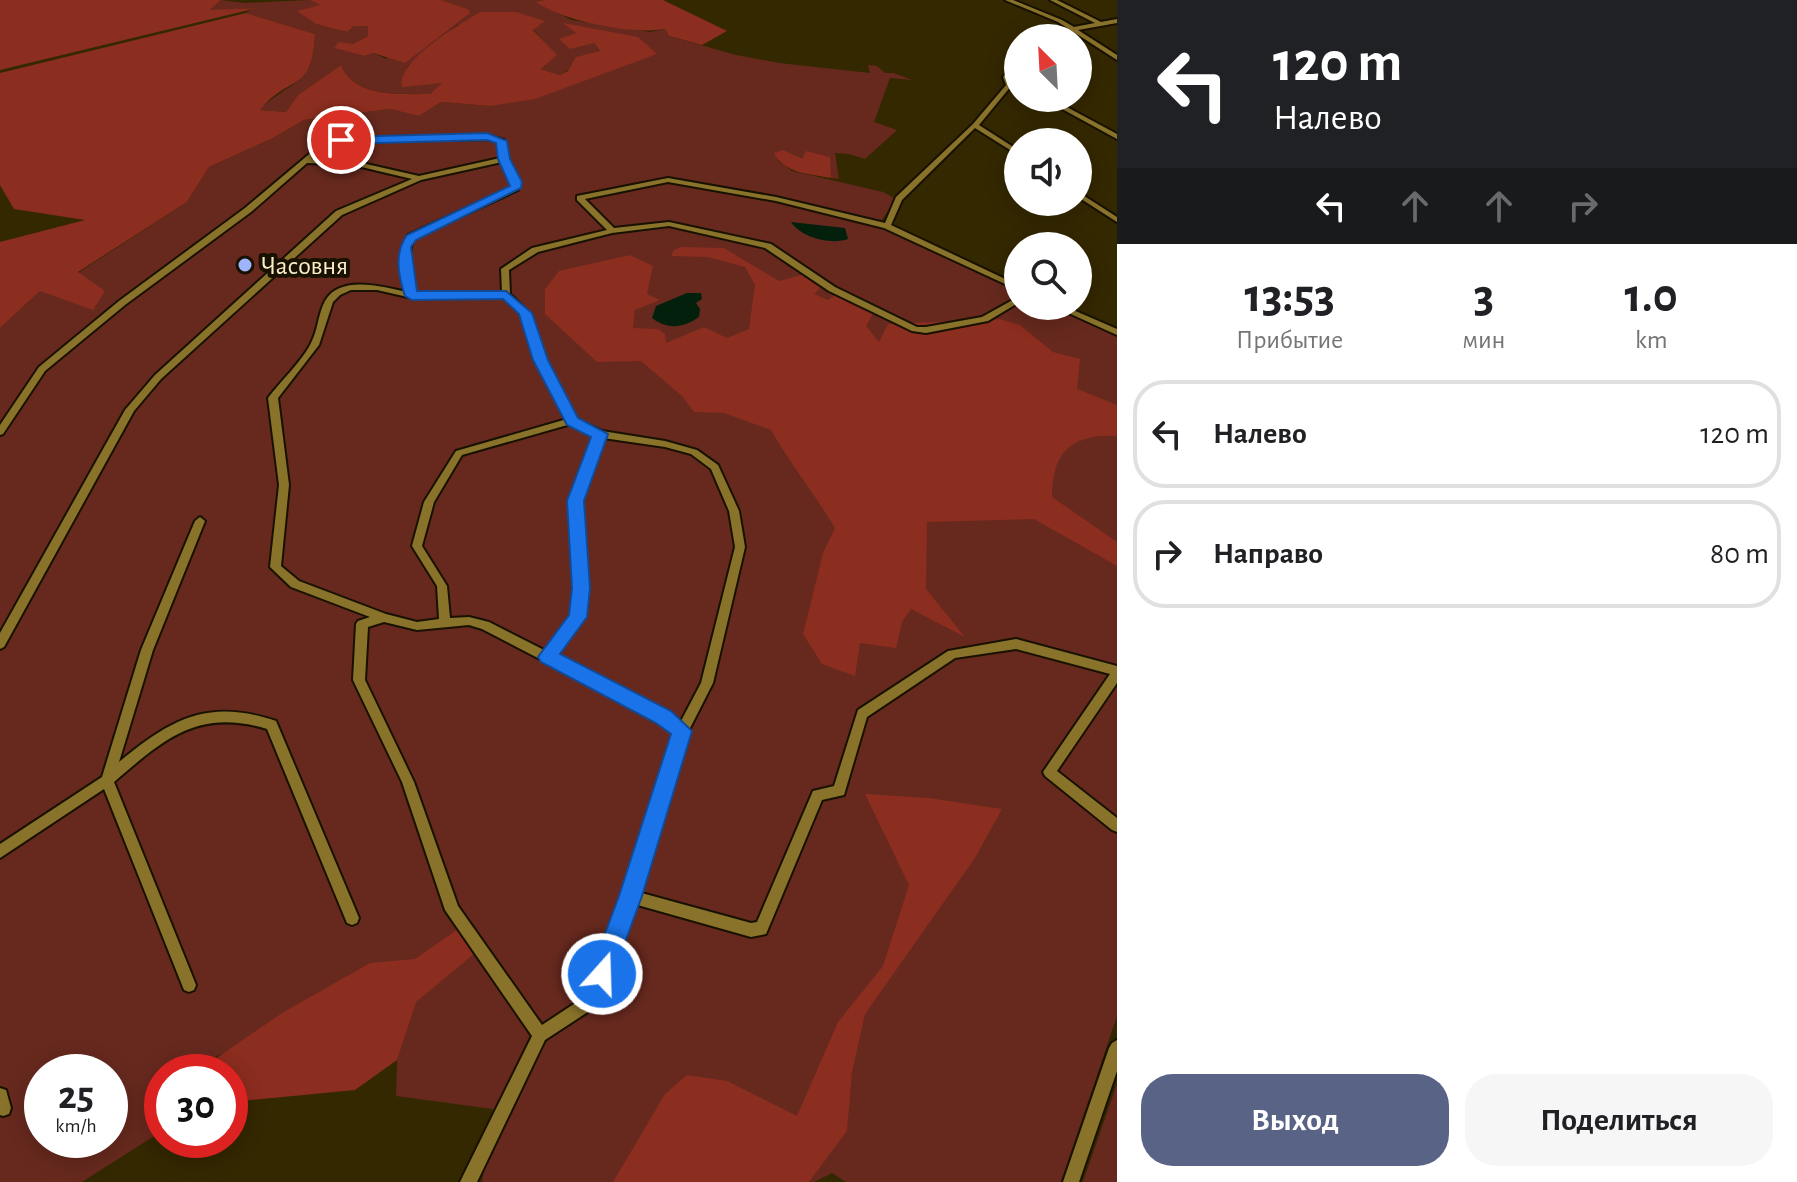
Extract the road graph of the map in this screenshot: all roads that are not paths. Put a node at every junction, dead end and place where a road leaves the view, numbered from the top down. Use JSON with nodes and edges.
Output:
{"nodes":[{"id":1,"x":1008,"y":0,"type":"edge"},
{"id":2,"x":1053,"y":0,"type":"edge"},
{"id":3,"x":1117,"y":21,"type":"edge"},
{"id":4,"x":1063,"y":24,"type":"edge"},
{"id":5,"x":1100,"y":24,"type":"junction"},
{"id":6,"x":1092,"y":26,"type":"edge"},
{"id":7,"x":1092,"y":41,"type":"edge"},
{"id":8,"x":1117,"y":58,"type":"edge"},
{"id":9,"x":1004,"y":91,"type":"edge"},
{"id":10,"x":1071,"y":112,"type":"edge"},
{"id":11,"x":975,"y":125,"type":"junction"},
{"id":12,"x":1117,"y":137,"type":"edge"},
{"id":13,"x":1004,"y":144,"type":"edge"},
{"id":14,"x":504,"y":159,"type":"junction"},
{"id":15,"x":305,"y":161,"type":"junction"},
{"id":16,"x":419,"y":178,"type":"junction"},
{"id":17,"x":1092,"y":203,"type":"edge"},
{"id":18,"x":1117,"y":220,"type":"edge"},
{"id":19,"x":887,"y":226,"type":"junction"},
{"id":20,"x":612,"y":231,"type":"junction"},
{"id":21,"x":1004,"y":281,"type":"edge"},
{"id":22,"x":506,"y":295,"type":"junction"},
{"id":23,"x":412,"y":296,"type":"junction"},
{"id":24,"x":1004,"y":307,"type":"edge"},
{"id":25,"x":1089,"y":320,"type":"edge"},
{"id":26,"x":1117,"y":332,"type":"edge"},
{"id":27,"x":572,"y":421,"type":"junction"},
{"id":28,"x":0,"y":432,"type":"edge"},
{"id":29,"x":600,"y":434,"type":"junction"},
{"id":30,"x":200,"y":521,"type":"dead end"},
{"id":31,"x":384,"y":618,"type":"junction"},
{"id":32,"x":445,"y":623,"type":"junction"},
{"id":33,"x":0,"y":644,"type":"edge"},
{"id":34,"x":548,"y":657,"type":"junction"},
{"id":35,"x":1117,"y":673,"type":"edge"},
{"id":36,"x":682,"y":731,"type":"junction"},
{"id":37,"x":107,"y":780,"type":"junction"},
{"id":38,"x":1117,"y":826,"type":"edge"},
{"id":39,"x":0,"y":852,"type":"edge"},
{"id":40,"x":630,"y":896,"type":"junction"},
{"id":41,"x":352,"y":918,"type":"dead end"},
{"id":42,"x":189,"y":985,"type":"dead end"},
{"id":43,"x":540,"y":1035,"type":"junction"},
{"id":44,"x":1117,"y":1048,"type":"edge"},
{"id":45,"x":468,"y":1182,"type":"edge"},
{"id":46,"x":1071,"y":1182,"type":"edge"}],
"edges":[{"from":1,"to":4,"type":"street"},
{"from":2,"to":5,"type":"street"},
{"from":3,"to":5,"type":"street"},
{"from":5,"to":6,"type":"street"},
{"from":7,"to":8,"type":"street"},
{"from":9,"to":11,"type":"street"},
{"from":10,"to":12,"type":"street"},
{"from":11,"to":13,"type":"street"},
{"from":11,"to":19,"type":"street"},
{"from":14,"to":15,"type":"street"},
{"from":14,"to":16,"type":"street"},
{"from":14,"to":23,"type":"street"},
{"from":15,"to":16,"type":"street"},
{"from":15,"to":28,"type":"street"},
{"from":16,"to":33,"type":"street"},
{"from":17,"to":18,"type":"street"},
{"from":19,"to":20,"type":"street"},
{"from":19,"to":21,"type":"street"},
{"from":20,"to":22,"type":"street"},
{"from":20,"to":24,"type":"street"},
{"from":22,"to":23,"type":"street"},
{"from":22,"to":27,"type":"street"},
{"from":23,"to":31,"type":"street"},
{"from":25,"to":26,"type":"street"},
{"from":27,"to":29,"type":"street"},
{"from":27,"to":32,"type":"street"},
{"from":29,"to":34,"type":"street"},
{"from":29,"to":36,"type":"street"},
{"from":30,"to":37,"type":"street"},
{"from":31,"to":32,"type":"street"},
{"from":31,"to":43,"type":"street"},
{"from":32,"to":34,"type":"street"},
{"from":34,"to":36,"type":"street"},
{"from":35,"to":38,"type":"street"},
{"from":35,"to":40,"type":"street"},
{"from":36,"to":40,"type":"street"},
{"from":37,"to":39,"type":"street"},
{"from":37,"to":41,"type":"street"},
{"from":37,"to":42,"type":"street"},
{"from":40,"to":43,"type":"street"},
{"from":43,"to":45,"type":"street"},
{"from":44,"to":46,"type":"street"}]}
